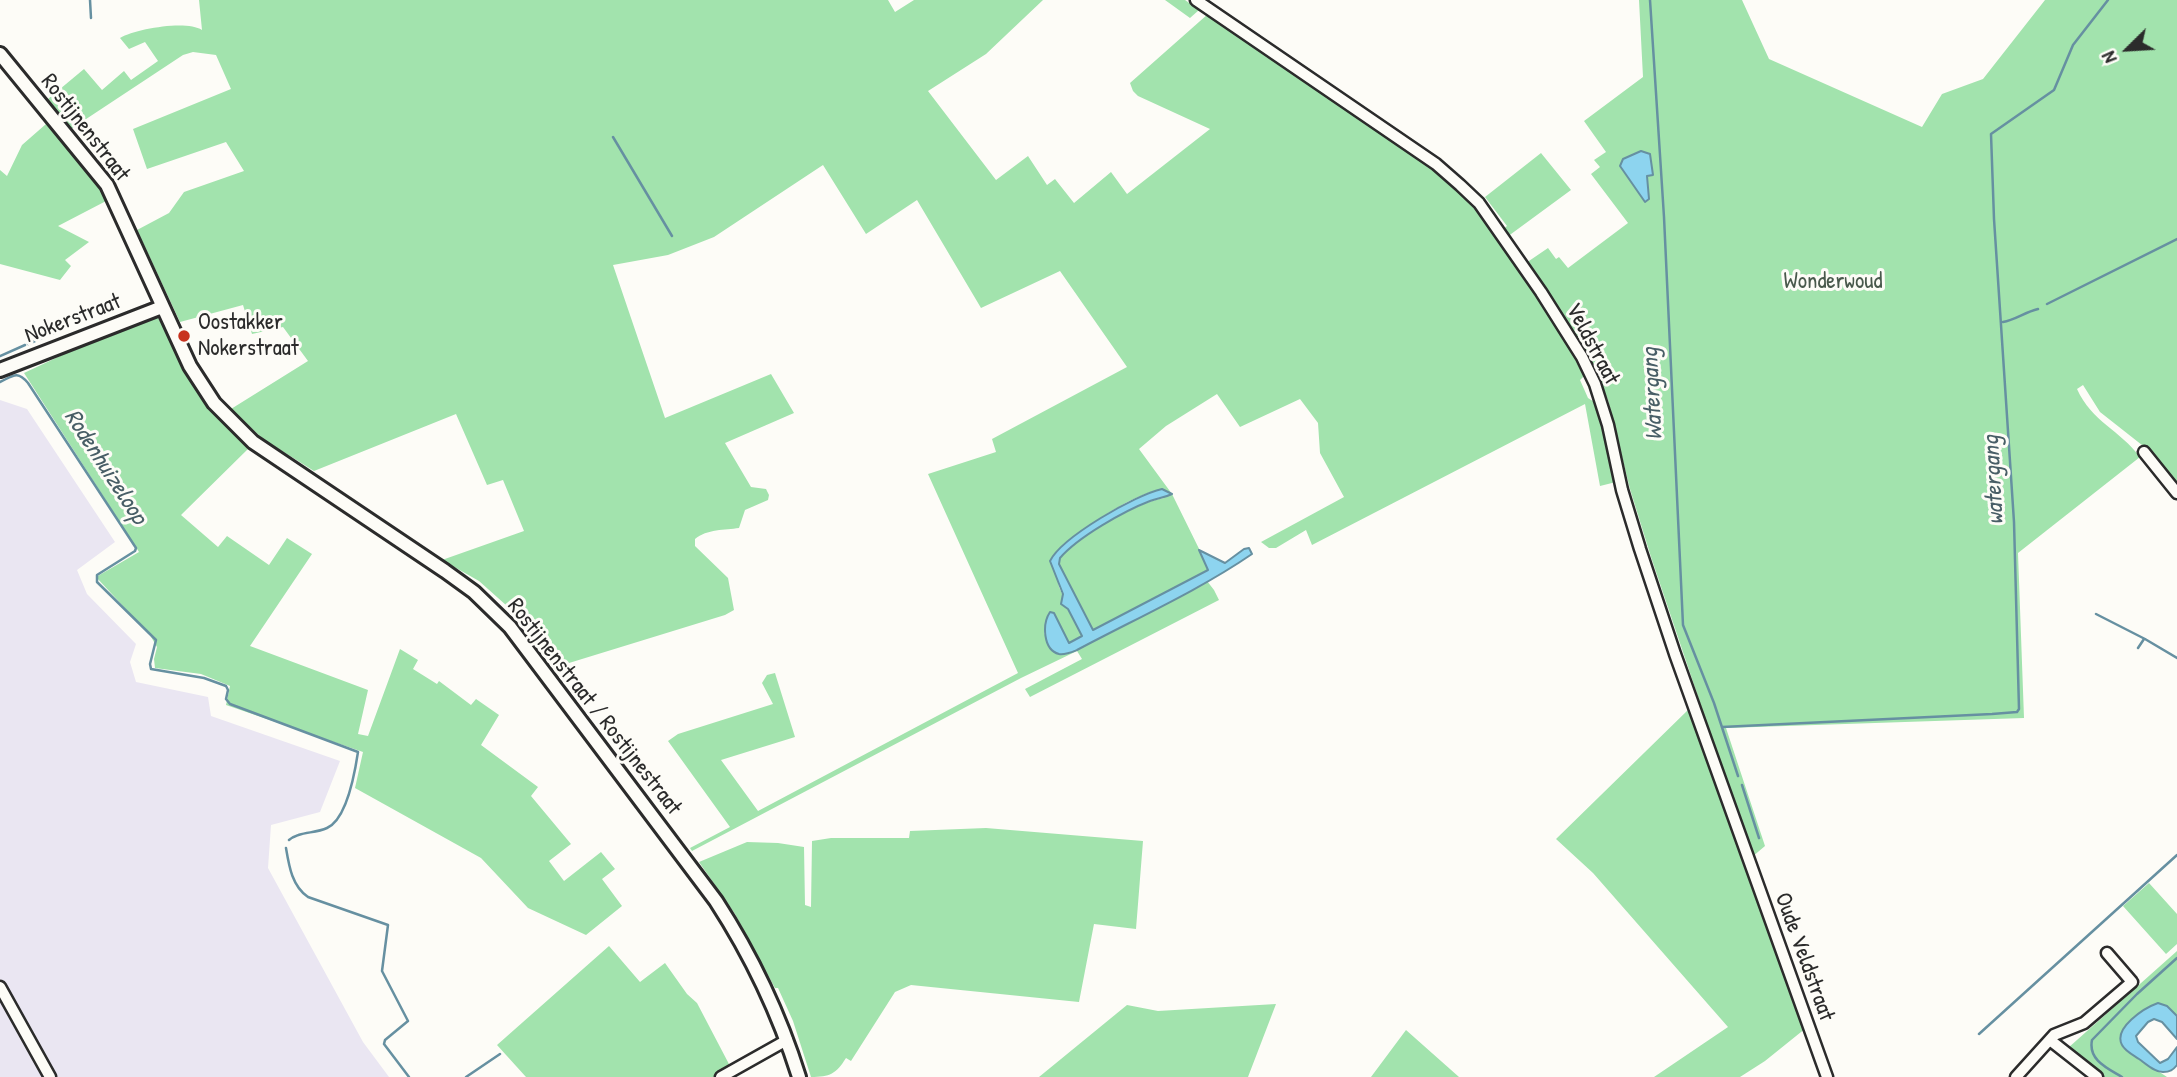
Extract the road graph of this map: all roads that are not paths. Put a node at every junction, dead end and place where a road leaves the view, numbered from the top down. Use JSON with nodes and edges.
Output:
{"nodes":[{"id":1,"x":1196,"y":0,"type":"edge"},
{"id":2,"x":0,"y":54,"type":"edge"},
{"id":3,"x":146,"y":271,"type":"joint"},
{"id":4,"x":162,"y":307,"type":"junction"},
{"id":5,"x":0,"y":370,"type":"edge"},
{"id":6,"x":2144,"y":452,"type":"dead end"},
{"id":7,"x":2177,"y":493,"type":"edge"},
{"id":8,"x":1745,"y":851,"type":"joint"},
{"id":9,"x":2107,"y":953,"type":"dead end"},
{"id":10,"x":0,"y":987,"type":"edge"},
{"id":11,"x":787,"y":1040,"type":"junction"},
{"id":12,"x":2050,"y":1040,"type":"junction"},
{"id":13,"x":50,"y":1077,"type":"edge"},
{"id":14,"x":721,"y":1077,"type":"edge"},
{"id":15,"x":799,"y":1077,"type":"edge"},
{"id":16,"x":1828,"y":1077,"type":"edge"},
{"id":17,"x":2016,"y":1077,"type":"edge"},
{"id":18,"x":2097,"y":1077,"type":"edge"}],
"edges":[{"from":1,"to":8,"type":"street","name":"Veldstraat"},
{"from":2,"to":3,"type":"street","name":"Rostijnenstraat"},
{"from":3,"to":4,"type":"street","name":"Rostijnenstraat / Rostijnestraat"},
{"from":4,"to":5,"type":"street","name":"Nokerstraat"},
{"from":4,"to":11,"type":"street","name":"Rostijnenstraat / Rostijnestraat"},
{"from":6,"to":7,"type":"street"},
{"from":8,"to":16,"type":"street","name":"Oude Veldstraat"},
{"from":9,"to":12,"type":"street"},
{"from":10,"to":13,"type":"street"},
{"from":11,"to":14,"type":"street"},
{"from":11,"to":15,"type":"street","name":"Rostijnenstraat / Rostijnestraat"},
{"from":12,"to":17,"type":"street"},
{"from":12,"to":18,"type":"street"}]}
